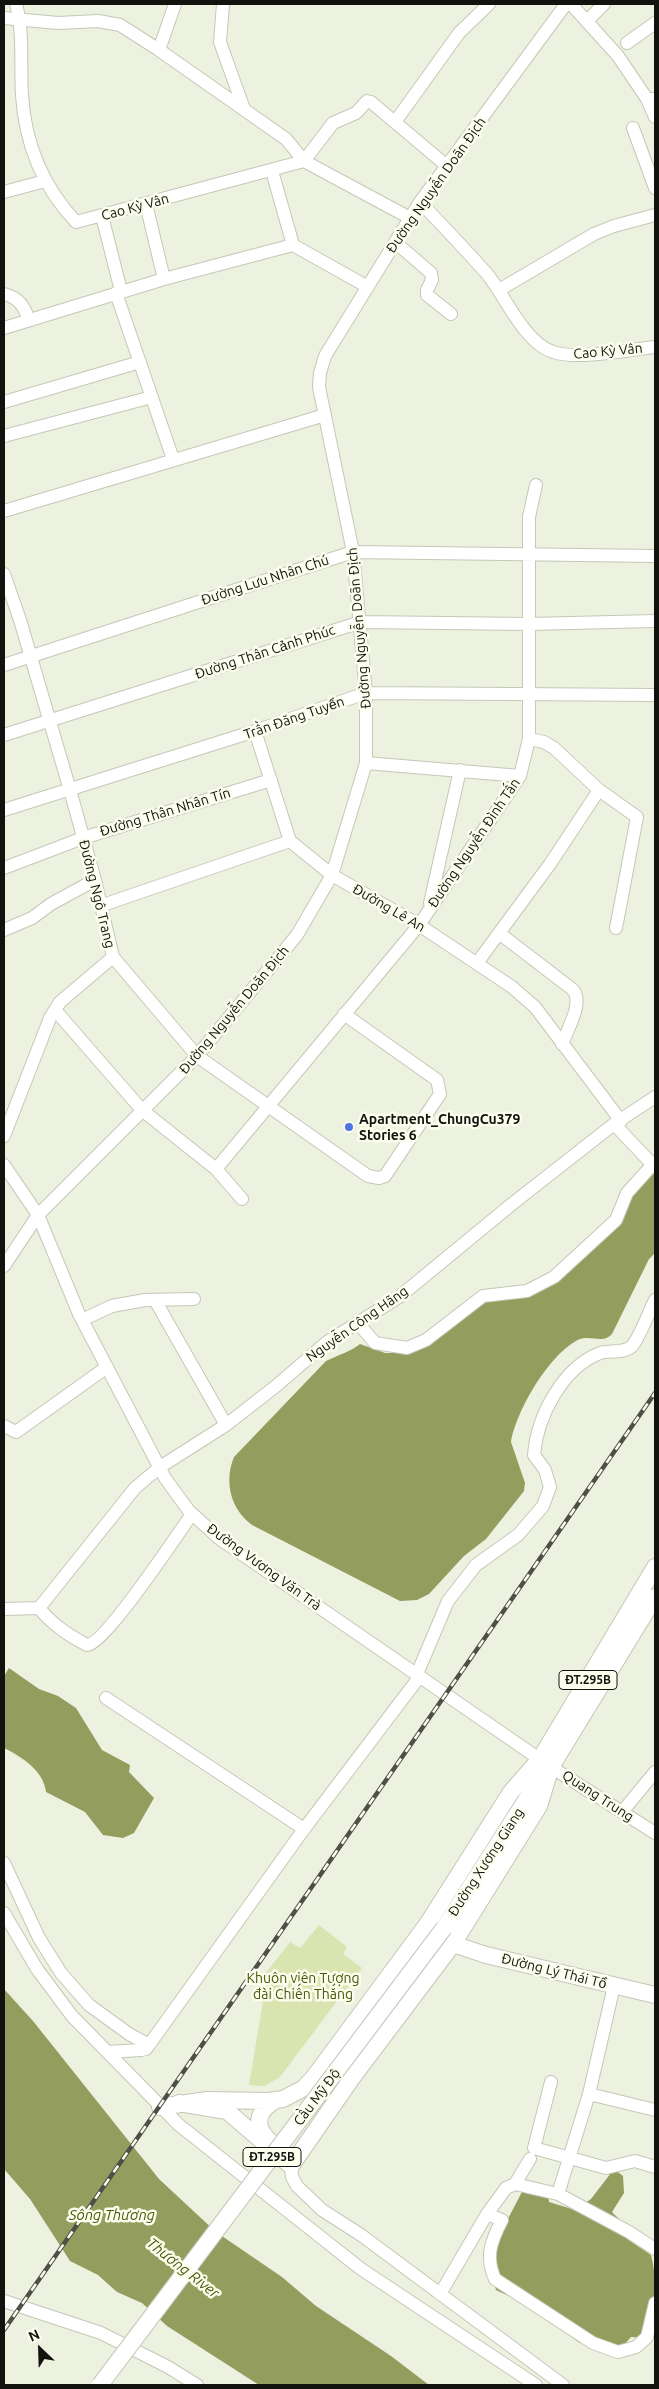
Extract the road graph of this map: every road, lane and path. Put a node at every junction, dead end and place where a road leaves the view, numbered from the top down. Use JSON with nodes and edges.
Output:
{"nodes":[{"id":1,"x":16,"y":4,"type":"edge"},
{"id":2,"x":175,"y":4,"type":"edge"},
{"id":3,"x":223,"y":4,"type":"edge"},
{"id":4,"x":489,"y":4,"type":"edge"},
{"id":5,"x":566,"y":4,"type":"edge"},
{"id":6,"x":571,"y":4,"type":"edge"},
{"id":7,"x":604,"y":4,"type":"edge"},
{"id":8,"x":4,"y":18,"type":"edge"},
{"id":9,"x":20,"y":20,"type":"junction"},
{"id":10,"x":587,"y":21,"type":"junction"},
{"id":11,"x":655,"y":23,"type":"edge"},
{"id":12,"x":627,"y":43,"type":"dead end"},
{"id":13,"x":160,"y":50,"type":"junction"},
{"id":14,"x":651,"y":99,"type":"edge"},
{"id":15,"x":244,"y":109,"type":"junction"},
{"id":16,"x":655,"y":117,"type":"edge"},
{"id":17,"x":395,"y":122,"type":"junction"},
{"id":18,"x":633,"y":128,"type":"dead end"},
{"id":19,"x":304,"y":162,"type":"junction"},
{"id":20,"x":447,"y":166,"type":"junction"},
{"id":21,"x":272,"y":171,"type":"junction"},
{"id":22,"x":45,"y":181,"type":"junction"},
{"id":23,"x":655,"y":188,"type":"edge"},
{"id":24,"x":4,"y":192,"type":"edge"},
{"id":25,"x":420,"y":202,"type":"junction"},
{"id":26,"x":146,"y":204,"type":"junction"},
{"id":27,"x":655,"y":215,"type":"edge"},
{"id":28,"x":102,"y":216,"type":"junction"},
{"id":29,"x":410,"y":218,"type":"junction"},
{"id":30,"x":395,"y":242,"type":"junction"},
{"id":31,"x":293,"y":245,"type":"junction"},
{"id":32,"x":164,"y":279,"type":"junction"},
{"id":33,"x":368,"y":287,"type":"junction"},
{"id":34,"x":499,"y":290,"type":"junction"},
{"id":35,"x":124,"y":291,"type":"junction"},
{"id":36,"x":4,"y":294,"type":"edge"},
{"id":37,"x":451,"y":314,"type":"dead end"},
{"id":38,"x":29,"y":320,"type":"junction"},
{"id":39,"x":4,"y":328,"type":"edge"},
{"id":40,"x":655,"y":347,"type":"edge"},
{"id":41,"x":140,"y":362,"type":"junction"},
{"id":42,"x":152,"y":397,"type":"junction"},
{"id":43,"x":4,"y":402,"type":"edge"},
{"id":44,"x":325,"y":415,"type":"junction"},
{"id":45,"x":4,"y":436,"type":"edge"},
{"id":46,"x":173,"y":459,"type":"junction"},
{"id":47,"x":536,"y":486,"type":"dead end"},
{"id":48,"x":4,"y":510,"type":"edge"},
{"id":49,"x":353,"y":552,"type":"junction"},
{"id":50,"x":528,"y":554,"type":"junction"},
{"id":51,"x":655,"y":556,"type":"edge"},
{"id":52,"x":5,"y":579,"type":"edge"},
{"id":53,"x":655,"y":621,"type":"edge"},
{"id":54,"x":360,"y":622,"type":"junction"},
{"id":55,"x":528,"y":624,"type":"junction"},
{"id":56,"x":30,"y":656,"type":"junction"},
{"id":57,"x":4,"y":665,"type":"edge"},
{"id":58,"x":366,"y":694,"type":"junction"},
{"id":59,"x":528,"y":695,"type":"junction"},
{"id":60,"x":655,"y":696,"type":"edge"},
{"id":61,"x":49,"y":721,"type":"junction"},
{"id":62,"x":255,"y":731,"type":"junction"},
{"id":63,"x":4,"y":736,"type":"edge"},
{"id":64,"x":529,"y":739,"type":"junction"},
{"id":65,"x":366,"y":764,"type":"junction"},
{"id":66,"x":460,"y":770,"type":"junction"},
{"id":67,"x":520,"y":776,"type":"junction"},
{"id":68,"x":271,"y":780,"type":"junction"},
{"id":69,"x":70,"y":790,"type":"junction"},
{"id":70,"x":599,"y":790,"type":"junction"},
{"id":71,"x":4,"y":810,"type":"edge"},
{"id":72,"x":83,"y":838,"type":"junction"},
{"id":73,"x":290,"y":841,"type":"junction"},
{"id":74,"x":4,"y":868,"type":"edge"},
{"id":75,"x":332,"y":875,"type":"junction"},
{"id":76,"x":95,"y":880,"type":"junction"},
{"id":77,"x":100,"y":906,"type":"junction"},
{"id":78,"x":429,"y":910,"type":"junction"},
{"id":79,"x":419,"y":925,"type":"junction"},
{"id":80,"x":616,"y":928,"type":"dead end"},
{"id":81,"x":4,"y":930,"type":"edge"},
{"id":82,"x":499,"y":933,"type":"junction"},
{"id":83,"x":113,"y":957,"type":"junction"},
{"id":84,"x":477,"y":962,"type":"junction"},
{"id":85,"x":55,"y":1010,"type":"junction"},
{"id":86,"x":344,"y":1014,"type":"junction"},
{"id":87,"x":562,"y":1044,"type":"junction"},
{"id":88,"x":198,"y":1056,"type":"junction"},
{"id":89,"x":655,"y":1097,"type":"edge"},
{"id":90,"x":268,"y":1106,"type":"junction"},
{"id":91,"x":142,"y":1110,"type":"junction"},
{"id":92,"x":618,"y":1123,"type":"junction"},
{"id":93,"x":4,"y":1136,"type":"edge"},
{"id":94,"x":654,"y":1163,"type":"edge"},
{"id":95,"x":4,"y":1166,"type":"edge"},
{"id":96,"x":216,"y":1169,"type":"junction"},
{"id":97,"x":242,"y":1199,"type":"dead end"},
{"id":98,"x":38,"y":1214,"type":"junction"},
{"id":99,"x":4,"y":1266,"type":"edge"},
{"id":100,"x":194,"y":1299,"type":"dead end"},
{"id":101,"x":155,"y":1300,"type":"junction"},
{"id":102,"x":655,"y":1300,"type":"edge"},
{"id":103,"x":82,"y":1320,"type":"junction"},
{"id":104,"x":358,"y":1323,"type":"junction"},
{"id":105,"x":107,"y":1367,"type":"junction"},
{"id":106,"x":226,"y":1425,"type":"junction"},
{"id":107,"x":4,"y":1426,"type":"edge"},
{"id":108,"x":160,"y":1467,"type":"junction"},
{"id":109,"x":192,"y":1514,"type":"junction"},
{"id":110,"x":655,"y":1567,"type":"edge"},
{"id":111,"x":655,"y":1597,"type":"edge"},
{"id":112,"x":39,"y":1608,"type":"junction"},
{"id":113,"x":4,"y":1609,"type":"edge"},
{"id":114,"x":418,"y":1675,"type":"junction"},
{"id":115,"x":106,"y":1698,"type":"dead end"},
{"id":116,"x":546,"y":1763,"type":"junction"},
{"id":117,"x":655,"y":1772,"type":"edge"},
{"id":118,"x":622,"y":1812,"type":"junction"},
{"id":119,"x":304,"y":1829,"type":"junction"},
{"id":120,"x":655,"y":1833,"type":"edge"},
{"id":121,"x":4,"y":1863,"type":"edge"},
{"id":122,"x":4,"y":1914,"type":"edge"},
{"id":123,"x":444,"y":1928,"type":"joint"},
{"id":124,"x":453,"y":1944,"type":"junction"},
{"id":125,"x":614,"y":1986,"type":"junction"},
{"id":126,"x":655,"y":1995,"type":"edge"},
{"id":127,"x":149,"y":2045,"type":"junction"},
{"id":128,"x":108,"y":2052,"type":"junction"},
{"id":129,"x":551,"y":2082,"type":"dead end"},
{"id":130,"x":589,"y":2094,"type":"junction"},
{"id":131,"x":276,"y":2100,"type":"junction"},
{"id":132,"x":179,"y":2103,"type":"junction"},
{"id":133,"x":160,"y":2108,"type":"junction"},
{"id":134,"x":655,"y":2110,"type":"edge"},
{"id":135,"x":530,"y":2159,"type":"dead end"},
{"id":136,"x":569,"y":2159,"type":"junction"},
{"id":137,"x":293,"y":2164,"type":"junction"},
{"id":138,"x":655,"y":2167,"type":"edge"},
{"id":139,"x":515,"y":2184,"type":"junction"},
{"id":140,"x":558,"y":2194,"type":"junction"},
{"id":141,"x":487,"y":2214,"type":"junction"},
{"id":142,"x":655,"y":2249,"type":"edge"},
{"id":143,"x":440,"y":2294,"type":"junction"},
{"id":144,"x":6,"y":2302,"type":"edge"},
{"id":145,"x":655,"y":2304,"type":"edge"},
{"id":146,"x":100,"y":2385,"type":"edge"},
{"id":147,"x":197,"y":2385,"type":"edge"},
{"id":148,"x":536,"y":2385,"type":"edge"},
{"id":149,"x":563,"y":2385,"type":"edge"}],
"edges":[{"from":1,"to":9,"type":"street","name":"Cao Kỳ Vân"},
{"from":2,"to":13,"type":"street"},
{"from":3,"to":15,"type":"street"},
{"from":4,"to":17,"type":"street"},
{"from":5,"to":20,"type":"street","name":"Đường Nguyễn Doãn Địch"},
{"from":6,"to":10,"type":"street"},
{"from":7,"to":10,"type":"street"},
{"from":8,"to":9,"type":"street"},
{"from":9,"to":13,"type":"street"},
{"from":9,"to":22,"type":"street","name":"Cao Kỳ Vân"},
{"from":10,"to":14,"type":"street"},
{"from":11,"to":12,"type":"street"},
{"from":13,"to":15,"type":"street"},
{"from":14,"to":16,"type":"street"},
{"from":15,"to":19,"type":"street"},
{"from":17,"to":19,"type":"street"},
{"from":17,"to":20,"type":"street"},
{"from":18,"to":23,"type":"street"},
{"from":19,"to":21,"type":"street","name":"Cao Kỳ Vân"},
{"from":19,"to":29,"type":"street"},
{"from":20,"to":25,"type":"street","name":"Đường Nguyễn Doãn Địch"},
{"from":21,"to":26,"type":"street","name":"Cao Kỳ Vân"},
{"from":21,"to":31,"type":"street"},
{"from":22,"to":24,"type":"street"},
{"from":22,"to":28,"type":"street","name":"Cao Kỳ Vân"},
{"from":25,"to":29,"type":"street","name":"Đường Nguyễn Doãn Địch"},
{"from":25,"to":34,"type":"street","name":"Cao Kỳ Vân"},
{"from":26,"to":28,"type":"street","name":"Cao Kỳ Vân"},
{"from":26,"to":32,"type":"street"},
{"from":27,"to":34,"type":"street"},
{"from":28,"to":35,"type":"street"},
{"from":29,"to":30,"type":"street","name":"Đường Nguyễn Doãn Địch"},
{"from":30,"to":33,"type":"street","name":"Đường Nguyễn Doãn Địch"},
{"from":30,"to":37,"type":"street"},
{"from":31,"to":32,"type":"street"},
{"from":31,"to":33,"type":"street"},
{"from":32,"to":35,"type":"street"},
{"from":33,"to":44,"type":"street","name":"Đường Nguyễn Doãn Địch"},
{"from":34,"to":40,"type":"street","name":"Cao Kỳ Vân"},
{"from":35,"to":38,"type":"street"},
{"from":35,"to":41,"type":"street"},
{"from":36,"to":38,"type":"street"},
{"from":38,"to":39,"type":"street"},
{"from":41,"to":42,"type":"street"},
{"from":41,"to":43,"type":"street"},
{"from":42,"to":45,"type":"street"},
{"from":42,"to":46,"type":"street"},
{"from":44,"to":46,"type":"street"},
{"from":44,"to":49,"type":"street","name":"Đường Nguyễn Doãn Địch"},
{"from":46,"to":48,"type":"street"},
{"from":47,"to":50,"type":"street","name":"Đường Nguyễn Đình Tấn"},
{"from":49,"to":50,"type":"street","name":"Đường Lưu Nhân Chú"},
{"from":49,"to":54,"type":"street","name":"Đường Nguyễn Doãn Địch"},
{"from":49,"to":56,"type":"street","name":"Đường Lưu Nhân Chú"},
{"from":50,"to":51,"type":"street","name":"Đường Lưu Nhân Chú"},
{"from":50,"to":55,"type":"street","name":"Đường Nguyễn Đình Tấn"},
{"from":52,"to":56,"type":"street","name":"Đường Ngô Trang"},
{"from":53,"to":55,"type":"street","name":"Đường Thân Cảnh Phúc"},
{"from":54,"to":55,"type":"street","name":"Đường Thân Cảnh Phúc"},
{"from":54,"to":58,"type":"street","name":"Đường Nguyễn Doãn Địch"},
{"from":54,"to":61,"type":"street","name":"Đường Thân Cảnh Phúc"},
{"from":55,"to":59,"type":"street","name":"Đường Nguyễn Đình Tấn"},
{"from":56,"to":57,"type":"street","name":"Đường Lưu Nhân Chú"},
{"from":56,"to":61,"type":"street","name":"Đường Ngô Trang"},
{"from":58,"to":59,"type":"street","name":"Trần Đăng Tuyển"},
{"from":58,"to":62,"type":"street","name":"Trần Đăng Tuyển"},
{"from":58,"to":65,"type":"street","name":"Đường Nguyễn Doãn Địch"},
{"from":59,"to":60,"type":"street","name":"Trần Đăng Tuyển"},
{"from":59,"to":64,"type":"street","name":"Đường Nguyễn Đình Tấn"},
{"from":61,"to":63,"type":"street","name":"Đường Thân Cảnh Phúc"},
{"from":61,"to":69,"type":"street","name":"Đường Ngô Trang"},
{"from":62,"to":68,"type":"street"},
{"from":62,"to":69,"type":"street","name":"Trần Đăng Tuyển"},
{"from":64,"to":67,"type":"street","name":"Đường Nguyễn Đình Tấn"},
{"from":64,"to":70,"type":"street"},
{"from":65,"to":66,"type":"street"},
{"from":65,"to":75,"type":"street","name":"Đường Nguyễn Doãn Địch"},
{"from":66,"to":67,"type":"street"},
{"from":66,"to":78,"type":"street"},
{"from":67,"to":78,"type":"street","name":"Đường Nguyễn Đình Tấn"},
{"from":68,"to":72,"type":"street","name":"Đường Thân Nhân Tín"},
{"from":68,"to":73,"type":"street"},
{"from":69,"to":71,"type":"street","name":"Trần Đăng Tuyển"},
{"from":69,"to":72,"type":"street","name":"Đường Ngô Trang"},
{"from":70,"to":80,"type":"street"},
{"from":70,"to":82,"type":"street"},
{"from":72,"to":74,"type":"street","name":"Đường Thân Nhân Tín"},
{"from":72,"to":76,"type":"street","name":"Đường Ngô Trang"},
{"from":73,"to":75,"type":"street","name":"Đường Lê An"},
{"from":73,"to":77,"type":"street"},
{"from":75,"to":79,"type":"street","name":"Đường Lê An"},
{"from":75,"to":88,"type":"street","name":"Đường Nguyễn Doãn Địch"},
{"from":76,"to":77,"type":"street","name":"Đường Ngô Trang"},
{"from":76,"to":81,"type":"street"},
{"from":77,"to":83,"type":"street","name":"Đường Ngô Trang"},
{"from":78,"to":79,"type":"street","name":"Đường Nguyễn Đình Tấn"},
{"from":79,"to":84,"type":"street","name":"Đường Lê An"},
{"from":79,"to":86,"type":"street","name":"Đường Nguyễn Đình Tấn"},
{"from":82,"to":84,"type":"street"},
{"from":82,"to":87,"type":"street"},
{"from":83,"to":85,"type":"street"},
{"from":83,"to":88,"type":"street","name":"Đường Ngô Trang"},
{"from":84,"to":87,"type":"street","name":"Đường Lê An"},
{"from":85,"to":91,"type":"street"},
{"from":85,"to":93,"type":"street"},
{"from":86,"to":90,"type":"street","name":"Đường Nguyễn Đình Tấn"},
{"from":86,"to":90,"type":"street","name":"Đường Ngô Trang"},
{"from":87,"to":92,"type":"street","name":"Đường Lê An"},
{"from":88,"to":90,"type":"street","name":"Đường Ngô Trang"},
{"from":88,"to":91,"type":"street","name":"Đường Nguyễn Doãn Địch"},
{"from":89,"to":92,"type":"street","name":"Nguyễn Công Hãng"},
{"from":90,"to":96,"type":"street","name":"Đường Nguyễn Đình Tấn"},
{"from":91,"to":96,"type":"street"},
{"from":91,"to":98,"type":"street","name":"Đường Nguyễn Doãn Địch"},
{"from":92,"to":94,"type":"street","name":"Đường Lê An"},
{"from":92,"to":104,"type":"street","name":"Nguyễn Công Hãng"},
{"from":94,"to":104,"type":"street"},
{"from":95,"to":98,"type":"street","name":"Đường Vương Văn Trà"},
{"from":96,"to":97,"type":"street"},
{"from":98,"to":99,"type":"street","name":"Đường Nguyễn Doãn Địch"},
{"from":98,"to":103,"type":"street","name":"Đường Vương Văn Trà"},
{"from":100,"to":101,"type":"street"},
{"from":101,"to":103,"type":"street"},
{"from":101,"to":106,"type":"street"},
{"from":102,"to":114,"type":"street"},
{"from":103,"to":105,"type":"street","name":"Đường Vương Văn Trà"},
{"from":104,"to":106,"type":"street","name":"Nguyễn Công Hãng"},
{"from":105,"to":107,"type":"street"},
{"from":105,"to":108,"type":"street","name":"Đường Vương Văn Trà"},
{"from":106,"to":108,"type":"street","name":"Nguyễn Công Hãng"},
{"from":108,"to":109,"type":"street","name":"Đường Vương Văn Trà"},
{"from":108,"to":112,"type":"street","name":"Nguyễn Công Hãng"},
{"from":109,"to":112,"type":"street"},
{"from":109,"to":114,"type":"street","name":"Đường Vương Văn Trà"},
{"from":110,"to":116,"type":"main road","name":"Đường Xương Giang","number":"ĐT.295B"},
{"from":111,"to":116,"type":"main road","name":"Đường Xương Giang","number":"ĐT.295B"},
{"from":112,"to":113,"type":"street"},
{"from":114,"to":116,"type":"street","name":"Đường Vương Văn Trà"},
{"from":114,"to":119,"type":"street"},
{"from":115,"to":119,"type":"street"},
{"from":116,"to":118,"type":"street","name":"Quang Trung"},
{"from":116,"to":123,"type":"main road","name":"Đường Xương Giang","number":"ĐT.295B"},
{"from":116,"to":124,"type":"main road"},
{"from":116,"to":131,"type":"main road"},
{"from":117,"to":118,"type":"street"},
{"from":118,"to":120,"type":"street","name":"Quang Trung"},
{"from":119,"to":127,"type":"street"},
{"from":121,"to":127,"type":"street"},
{"from":122,"to":128,"type":"street"},
{"from":123,"to":146,"type":"main road","name":"Cầu Mỹ Độ","number":"ĐT.295B","bridge":true},
{"from":124,"to":125,"type":"main road","name":"Đường Lý Thái Tổ"},
{"from":124,"to":137,"type":"main road"},
{"from":125,"to":126,"type":"main road","name":"Đường Lý Thái Tổ"},
{"from":125,"to":130,"type":"street"},
{"from":127,"to":128,"type":"street"},
{"from":128,"to":133,"type":"street"},
{"from":129,"to":136,"type":"street"},
{"from":130,"to":134,"type":"street"},
{"from":130,"to":136,"type":"street"},
{"from":131,"to":132,"type":"main road"},
{"from":131,"to":137,"type":"main road"},
{"from":132,"to":133,"type":"main road"},
{"from":132,"to":137,"type":"main road"},
{"from":133,"to":148,"type":"street"},
{"from":135,"to":139,"type":"street"},
{"from":136,"to":138,"type":"street"},
{"from":136,"to":140,"type":"street"},
{"from":137,"to":143,"type":"street"},
{"from":139,"to":140,"type":"street"},
{"from":139,"to":141,"type":"street"},
{"from":140,"to":142,"type":"street"},
{"from":141,"to":143,"type":"street"},
{"from":141,"to":145,"type":"street"},
{"from":143,"to":149,"type":"street"},
{"from":144,"to":147,"type":"street"}]}
